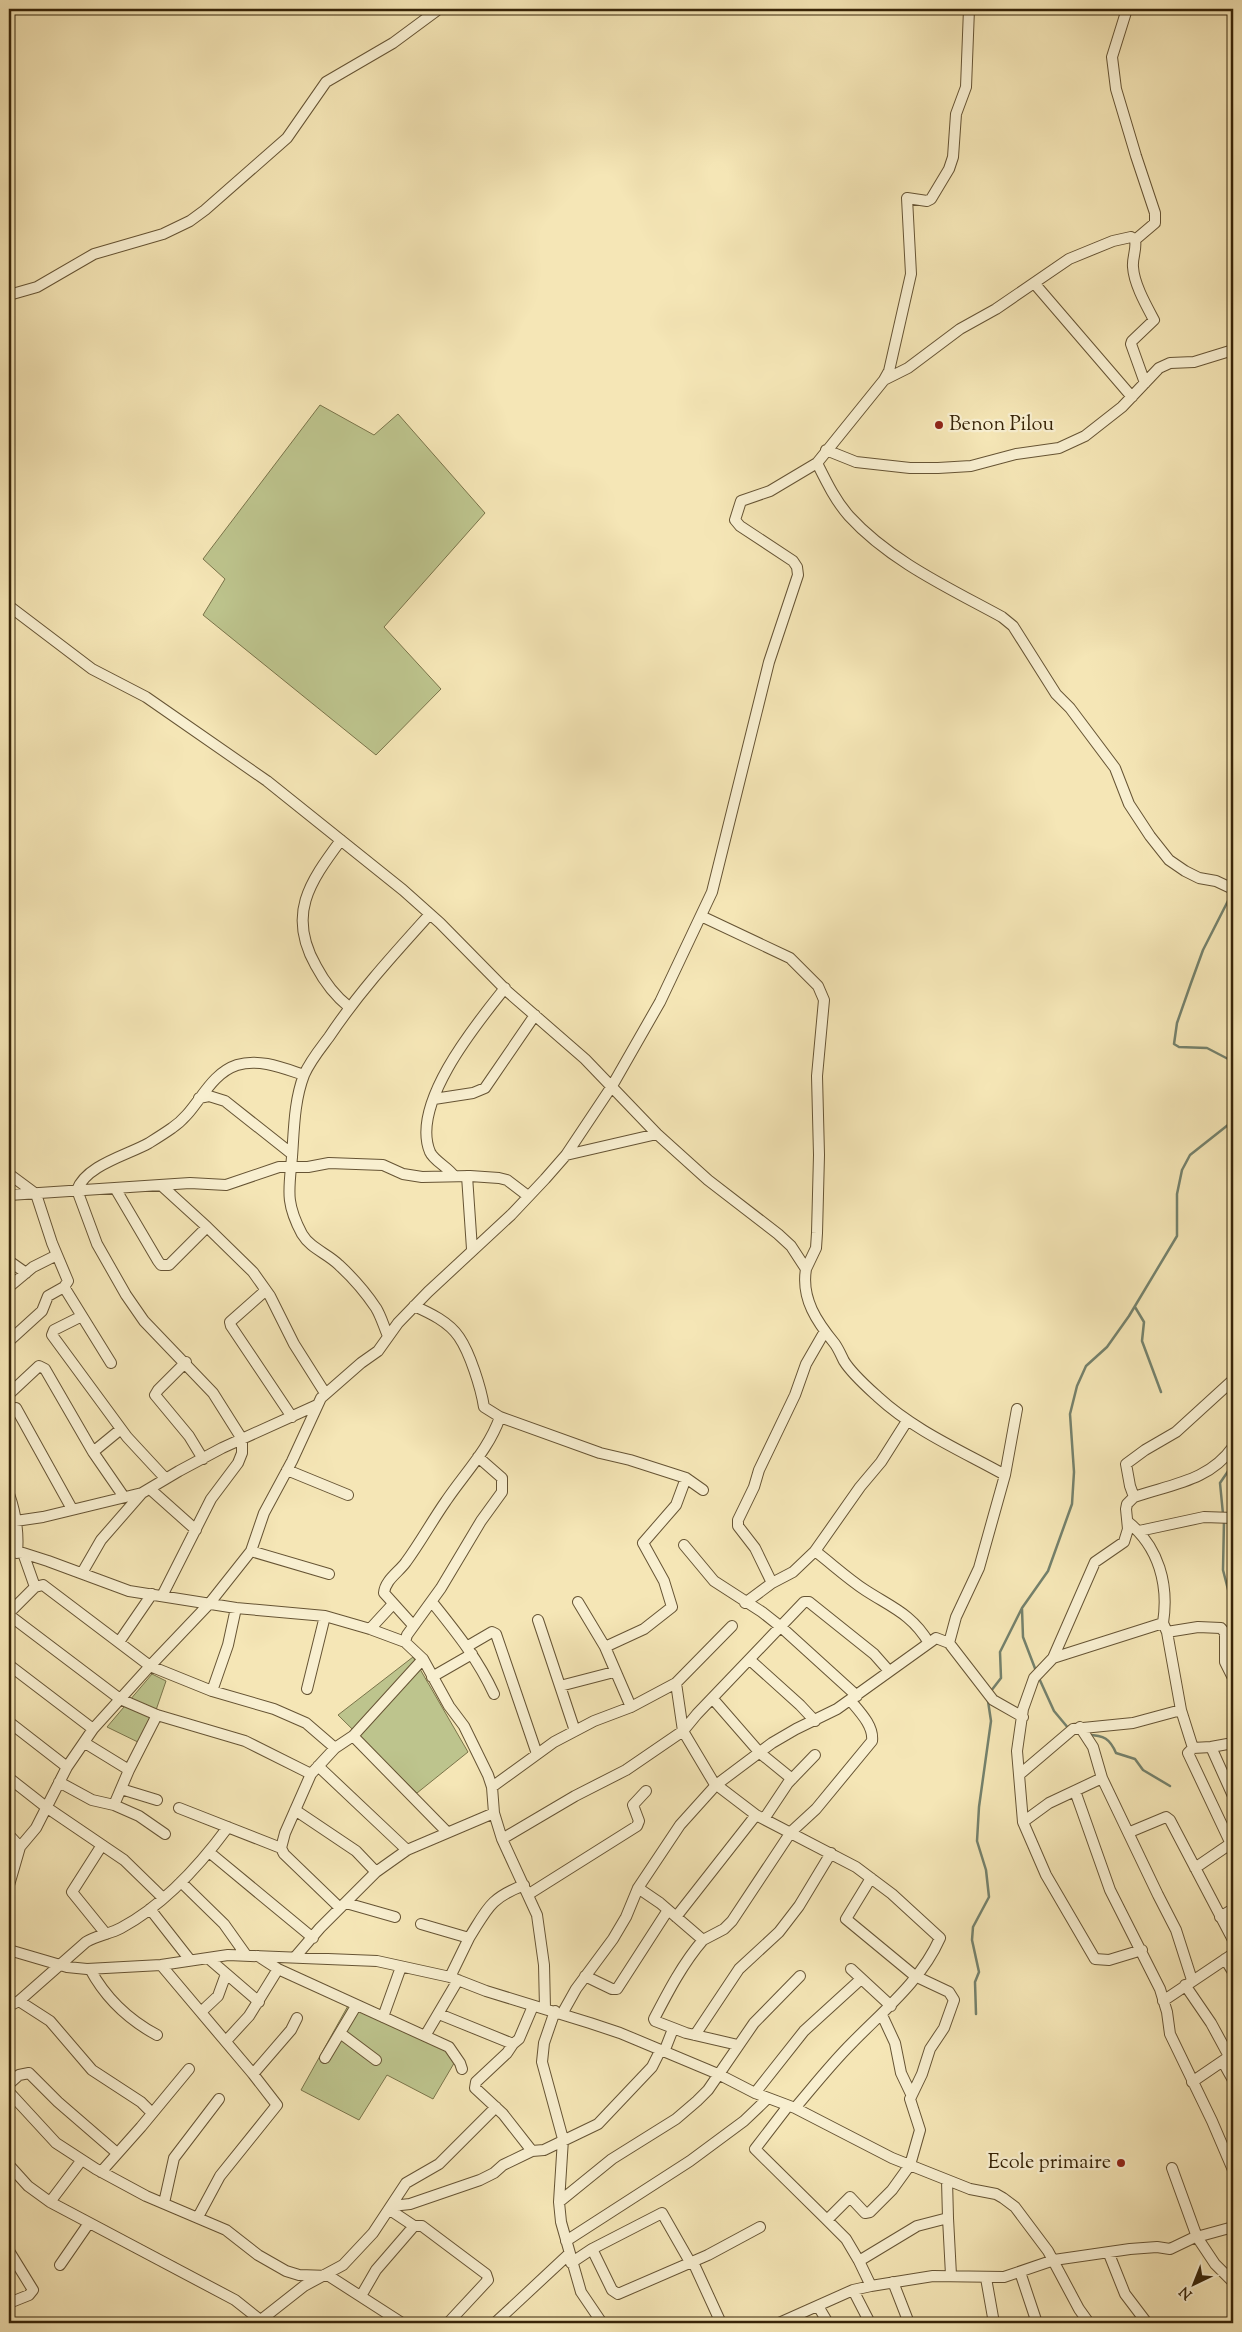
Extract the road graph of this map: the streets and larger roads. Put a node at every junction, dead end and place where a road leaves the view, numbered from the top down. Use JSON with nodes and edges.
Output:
{"nodes":[{"id":1,"x":438,"y":9,"type":"edge"},
{"id":2,"x":970,"y":9,"type":"edge"},
{"id":3,"x":1127,"y":9,"type":"edge"},
{"id":4,"x":1135,"y":240,"type":"junction"},
{"id":5,"x":1034,"y":283,"type":"junction"},
{"id":6,"x":9,"y":295,"type":"edge"},
{"id":7,"x":1233,"y":350,"type":"edge"},
{"id":8,"x":884,"y":380,"type":"junction"},
{"id":9,"x":1145,"y":383,"type":"junction"},
{"id":10,"x":1132,"y":397,"type":"junction"},
{"id":11,"x":826,"y":450,"type":"junction"},
{"id":12,"x":817,"y":463,"type":"junction"},
{"id":13,"x":9,"y":606,"type":"edge"},
{"id":14,"x":341,"y":840,"type":"junction"},
{"id":15,"x":1233,"y":889,"type":"edge"},
{"id":16,"x":430,"y":914,"type":"junction"},
{"id":17,"x":701,"y":916,"type":"junction"},
{"id":18,"x":505,"y":988,"type":"junction"},
{"id":19,"x":349,"y":1007,"type":"junction"},
{"id":20,"x":535,"y":1016,"type":"junction"},
{"id":21,"x":304,"y":1075,"type":"junction"},
{"id":22,"x":612,"y":1086,"type":"junction"},
{"id":23,"x":199,"y":1098,"type":"junction"},
{"id":24,"x":434,"y":1099,"type":"junction"},
{"id":25,"x":657,"y":1134,"type":"junction"},
{"id":26,"x":292,"y":1154,"type":"junction"},
{"id":27,"x":566,"y":1155,"type":"junction"},
{"id":28,"x":291,"y":1168,"type":"junction"},
{"id":29,"x":9,"y":1174,"type":"edge"},
{"id":30,"x":454,"y":1176,"type":"junction"},
{"id":31,"x":467,"y":1176,"type":"junction"},
{"id":32,"x":162,"y":1186,"type":"junction"},
{"id":33,"x":115,"y":1188,"type":"junction"},
{"id":34,"x":77,"y":1190,"type":"junction"},
{"id":35,"x":36,"y":1194,"type":"junction"},
{"id":36,"x":9,"y":1195,"type":"edge"},
{"id":37,"x":528,"y":1196,"type":"junction"},
{"id":38,"x":207,"y":1227,"type":"junction"},
{"id":39,"x":472,"y":1249,"type":"junction"},
{"id":40,"x":57,"y":1255,"type":"junction"},
{"id":41,"x":9,"y":1261,"type":"edge"},
{"id":42,"x":806,"y":1269,"type":"junction"},
{"id":43,"x":26,"y":1273,"type":"junction"},
{"id":44,"x":9,"y":1287,"type":"edge"},
{"id":45,"x":64,"y":1287,"type":"junction"},
{"id":46,"x":265,"y":1291,"type":"junction"},
{"id":47,"x":414,"y":1306,"type":"junction"},
{"id":48,"x":82,"y":1316,"type":"junction"},
{"id":49,"x":825,"y":1332,"type":"junction"},
{"id":50,"x":388,"y":1336,"type":"junction"},
{"id":51,"x":9,"y":1341,"type":"edge"},
{"id":52,"x":186,"y":1362,"type":"junction"},
{"id":53,"x":111,"y":1363,"type":"dead end"},
{"id":54,"x":1233,"y":1380,"type":"edge"},
{"id":55,"x":326,"y":1393,"type":"junction"},
{"id":56,"x":9,"y":1394,"type":"edge"},
{"id":57,"x":318,"y":1405,"type":"junction"},
{"id":58,"x":16,"y":1408,"type":"dead end"},
{"id":59,"x":1017,"y":1409,"type":"dead end"},
{"id":60,"x":292,"y":1416,"type":"junction"},
{"id":61,"x":500,"y":1417,"type":"junction"},
{"id":62,"x":907,"y":1421,"type":"junction"},
{"id":63,"x":121,"y":1429,"type":"junction"},
{"id":64,"x":242,"y":1439,"type":"junction"},
{"id":65,"x":1233,"y":1447,"type":"edge"},
{"id":66,"x":92,"y":1452,"type":"junction"},
{"id":67,"x":478,"y":1457,"type":"junction"},
{"id":68,"x":203,"y":1459,"type":"junction"},
{"id":69,"x":287,"y":1470,"type":"junction"},
{"id":70,"x":1005,"y":1475,"type":"junction"},
{"id":71,"x":165,"y":1478,"type":"junction"},
{"id":72,"x":686,"y":1478,"type":"junction"},
{"id":73,"x":703,"y":1490,"type":"dead end"},
{"id":74,"x":146,"y":1491,"type":"junction"},
{"id":75,"x":9,"y":1494,"type":"edge"},
{"id":76,"x":348,"y":1495,"type":"dead end"},
{"id":77,"x":124,"y":1498,"type":"junction"},
{"id":78,"x":1134,"y":1498,"type":"junction"},
{"id":79,"x":72,"y":1509,"type":"junction"},
{"id":80,"x":1233,"y":1518,"type":"edge"},
{"id":81,"x":13,"y":1521,"type":"edge"},
{"id":82,"x":1128,"y":1522,"type":"junction"},
{"id":83,"x":196,"y":1530,"type":"junction"},
{"id":84,"x":1139,"y":1531,"type":"junction"},
{"id":85,"x":684,"y":1545,"type":"dead end"},
{"id":86,"x":251,"y":1551,"type":"junction"},
{"id":87,"x":16,"y":1552,"type":"edge"},
{"id":88,"x":815,"y":1552,"type":"junction"},
{"id":89,"x":82,"y":1573,"type":"junction"},
{"id":90,"x":329,"y":1574,"type":"dead end"},
{"id":91,"x":772,"y":1583,"type":"junction"},
{"id":92,"x":34,"y":1587,"type":"junction"},
{"id":93,"x":152,"y":1594,"type":"junction"},
{"id":94,"x":162,"y":1596,"type":"junction"},
{"id":95,"x":432,"y":1602,"type":"junction"},
{"id":96,"x":578,"y":1602,"type":"dead end"},
{"id":97,"x":745,"y":1603,"type":"junction"},
{"id":98,"x":210,"y":1604,"type":"junction"},
{"id":99,"x":393,"y":1604,"type":"junction"},
{"id":100,"x":236,"y":1608,"type":"junction"},
{"id":101,"x":9,"y":1614,"type":"edge"},
{"id":102,"x":325,"y":1616,"type":"junction"},
{"id":103,"x":538,"y":1620,"type":"dead end"},
{"id":104,"x":414,"y":1624,"type":"junction"},
{"id":105,"x":732,"y":1626,"type":"dead end"},
{"id":106,"x":781,"y":1627,"type":"junction"},
{"id":107,"x":1165,"y":1628,"type":"junction"},
{"id":108,"x":370,"y":1629,"type":"junction"},
{"id":109,"x":119,"y":1642,"type":"junction"},
{"id":110,"x":405,"y":1642,"type":"junction"},
{"id":111,"x":930,"y":1643,"type":"junction"},
{"id":112,"x":949,"y":1643,"type":"junction"},
{"id":113,"x":605,"y":1647,"type":"junction"},
{"id":114,"x":470,"y":1650,"type":"junction"},
{"id":115,"x":1054,"y":1658,"type":"junction"},
{"id":116,"x":423,"y":1659,"type":"junction"},
{"id":117,"x":750,"y":1660,"type":"junction"},
{"id":118,"x":9,"y":1665,"type":"edge"},
{"id":119,"x":150,"y":1666,"type":"junction"},
{"id":120,"x":889,"y":1671,"type":"junction"},
{"id":121,"x":614,"y":1672,"type":"junction"},
{"id":122,"x":432,"y":1677,"type":"junction"},
{"id":123,"x":1233,"y":1678,"type":"edge"},
{"id":124,"x":676,"y":1683,"type":"junction"},
{"id":125,"x":560,"y":1686,"type":"junction"},
{"id":126,"x":307,"y":1690,"type":"dead end"},
{"id":127,"x":212,"y":1691,"type":"junction"},
{"id":128,"x":494,"y":1694,"type":"dead end"},
{"id":129,"x":853,"y":1698,"type":"junction"},
{"id":130,"x":120,"y":1699,"type":"junction"},
{"id":131,"x":713,"y":1700,"type":"junction"},
{"id":132,"x":631,"y":1707,"type":"junction"},
{"id":133,"x":1181,"y":1710,"type":"junction"},
{"id":134,"x":158,"y":1715,"type":"junction"},
{"id":135,"x":1023,"y":1718,"type":"junction"},
{"id":136,"x":815,"y":1721,"type":"junction"},
{"id":137,"x":9,"y":1722,"type":"edge"},
{"id":138,"x":1080,"y":1727,"type":"junction"},
{"id":139,"x":93,"y":1729,"type":"junction"},
{"id":140,"x":575,"y":1731,"type":"junction"},
{"id":141,"x":683,"y":1731,"type":"junction"},
{"id":142,"x":353,"y":1736,"type":"junction"},
{"id":143,"x":84,"y":1742,"type":"junction"},
{"id":144,"x":1233,"y":1743,"type":"edge"},
{"id":145,"x":1212,"y":1747,"type":"junction"},
{"id":146,"x":336,"y":1748,"type":"junction"},
{"id":147,"x":1193,"y":1748,"type":"junction"},
{"id":148,"x":760,"y":1753,"type":"junction"},
{"id":149,"x":537,"y":1754,"type":"junction"},
{"id":150,"x":815,"y":1755,"type":"dead end"},
{"id":151,"x":67,"y":1767,"type":"junction"},
{"id":152,"x":129,"y":1770,"type":"junction"},
{"id":153,"x":314,"y":1770,"type":"junction"},
{"id":154,"x":1019,"y":1775,"type":"junction"},
{"id":155,"x":9,"y":1778,"type":"edge"},
{"id":156,"x":1102,"y":1778,"type":"junction"},
{"id":157,"x":792,"y":1779,"type":"junction"},
{"id":158,"x":59,"y":1782,"type":"junction"},
{"id":159,"x":492,"y":1787,"type":"junction"},
{"id":160,"x":120,"y":1789,"type":"junction"},
{"id":161,"x":646,"y":1791,"type":"dead end"},
{"id":162,"x":1075,"y":1791,"type":"junction"},
{"id":163,"x":1233,"y":1796,"type":"edge"},
{"id":164,"x":157,"y":1800,"type":"dead end"},
{"id":165,"x":114,"y":1804,"type":"junction"},
{"id":166,"x":46,"y":1807,"type":"junction"},
{"id":167,"x":179,"y":1808,"type":"dead end"},
{"id":168,"x":295,"y":1810,"type":"junction"},
{"id":169,"x":494,"y":1813,"type":"junction"},
{"id":170,"x":760,"y":1817,"type":"junction"},
{"id":171,"x":1022,"y":1822,"type":"junction"},
{"id":172,"x":228,"y":1826,"type":"junction"},
{"id":173,"x":448,"y":1832,"type":"junction"},
{"id":174,"x":791,"y":1832,"type":"junction"},
{"id":175,"x":1130,"y":1832,"type":"junction"},
{"id":176,"x":165,"y":1834,"type":"dead end"},
{"id":177,"x":9,"y":1835,"type":"edge"},
{"id":178,"x":502,"y":1839,"type":"junction"},
{"id":179,"x":1232,"y":1843,"type":"edge"},
{"id":180,"x":102,"y":1845,"type":"junction"},
{"id":181,"x":20,"y":1847,"type":"junction"},
{"id":182,"x":281,"y":1848,"type":"junction"},
{"id":183,"x":407,"y":1850,"type":"junction"},
{"id":184,"x":209,"y":1852,"type":"junction"},
{"id":185,"x":831,"y":1852,"type":"junction"},
{"id":186,"x":1195,"y":1868,"type":"junction"},
{"id":187,"x":376,"y":1872,"type":"junction"},
{"id":188,"x":871,"y":1878,"type":"junction"},
{"id":189,"x":181,"y":1882,"type":"junction"},
{"id":190,"x":9,"y":1885,"type":"edge"},
{"id":191,"x":638,"y":1888,"type":"junction"},
{"id":192,"x":526,"y":1890,"type":"junction"},
{"id":193,"x":163,"y":1898,"type":"junction"},
{"id":194,"x":343,"y":1905,"type":"junction"},
{"id":195,"x":150,"y":1908,"type":"junction"},
{"id":196,"x":1233,"y":1909,"type":"edge"},
{"id":197,"x":672,"y":1914,"type":"junction"},
{"id":198,"x":395,"y":1917,"type":"dead end"},
{"id":199,"x":1220,"y":1917,"type":"junction"},
{"id":200,"x":421,"y":1924,"type":"dead end"},
{"id":201,"x":106,"y":1934,"type":"junction"},
{"id":202,"x":313,"y":1938,"type":"junction"},
{"id":203,"x":469,"y":1938,"type":"junction"},
{"id":204,"x":703,"y":1940,"type":"junction"},
{"id":205,"x":1233,"y":1940,"type":"edge"},
{"id":206,"x":9,"y":1950,"type":"edge"},
{"id":207,"x":1142,"y":1950,"type":"junction"},
{"id":208,"x":246,"y":1955,"type":"junction"},
{"id":209,"x":258,"y":1955,"type":"junction"},
{"id":210,"x":296,"y":1956,"type":"junction"},
{"id":211,"x":1229,"y":1957,"type":"edge"},
{"id":212,"x":208,"y":1958,"type":"junction"},
{"id":213,"x":190,"y":1960,"type":"junction"},
{"id":214,"x":60,"y":1965,"type":"junction"},
{"id":215,"x":161,"y":1965,"type":"junction"},
{"id":216,"x":401,"y":1967,"type":"junction"},
{"id":217,"x":90,"y":1969,"type":"junction"},
{"id":218,"x":278,"y":1969,"type":"junction"},
{"id":219,"x":851,"y":1969,"type":"dead end"},
{"id":220,"x":1233,"y":1972,"type":"edge"},
{"id":221,"x":226,"y":1974,"type":"junction"},
{"id":222,"x":585,"y":1976,"type":"junction"},
{"id":223,"x":800,"y":1976,"type":"dead end"},
{"id":224,"x":915,"y":1976,"type":"junction"},
{"id":225,"x":454,"y":1978,"type":"junction"},
{"id":226,"x":861,"y":1978,"type":"junction"},
{"id":227,"x":1189,"y":1982,"type":"junction"},
{"id":228,"x":19,"y":2001,"type":"junction"},
{"id":229,"x":1164,"y":2001,"type":"junction"},
{"id":230,"x":259,"y":2002,"type":"junction"},
{"id":231,"x":9,"y":2006,"type":"edge"},
{"id":232,"x":356,"y":2006,"type":"junction"},
{"id":233,"x":533,"y":2006,"type":"junction"},
{"id":234,"x":891,"y":2006,"type":"junction"},
{"id":235,"x":554,"y":2011,"type":"junction"},
{"id":236,"x":201,"y":2012,"type":"junction"},
{"id":237,"x":439,"y":2014,"type":"junction"},
{"id":238,"x":882,"y":2015,"type":"junction"},
{"id":239,"x":383,"y":2017,"type":"junction"},
{"id":240,"x":297,"y":2018,"type":"dead end"},
{"id":241,"x":673,"y":2029,"type":"junction"},
{"id":242,"x":340,"y":2034,"type":"junction"},
{"id":243,"x":157,"y":2035,"type":"dead end"},
{"id":244,"x":695,"y":2035,"type":"junction"},
{"id":245,"x":425,"y":2036,"type":"junction"},
{"id":246,"x":226,"y":2041,"type":"junction"},
{"id":247,"x":513,"y":2044,"type":"junction"},
{"id":248,"x":738,"y":2045,"type":"junction"},
{"id":249,"x":662,"y":2052,"type":"junction"},
{"id":250,"x":325,"y":2058,"type":"dead end"},
{"id":251,"x":1229,"y":2058,"type":"edge"},
{"id":252,"x":376,"y":2060,"type":"dead end"},
{"id":253,"x":189,"y":2069,"type":"dead end"},
{"id":254,"x":462,"y":2069,"type":"dead end"},
{"id":255,"x":253,"y":2074,"type":"junction"},
{"id":256,"x":718,"y":2074,"type":"junction"},
{"id":257,"x":1233,"y":2080,"type":"edge"},
{"id":258,"x":1192,"y":2082,"type":"junction"},
{"id":259,"x":9,"y":2084,"type":"edge"},
{"id":260,"x":9,"y":2092,"type":"edge"},
{"id":261,"x":755,"y":2093,"type":"junction"},
{"id":262,"x":911,"y":2094,"type":"junction"},
{"id":263,"x":768,"y":2098,"type":"junction"},
{"id":264,"x":219,"y":2099,"type":"dead end"},
{"id":265,"x":792,"y":2107,"type":"junction"},
{"id":266,"x":496,"y":2108,"type":"junction"},
{"id":267,"x":152,"y":2113,"type":"junction"},
{"id":268,"x":563,"y":2139,"type":"junction"},
{"id":269,"x":532,"y":2151,"type":"junction"},
{"id":270,"x":117,"y":2153,"type":"junction"},
{"id":271,"x":81,"y":2161,"type":"junction"},
{"id":272,"x":9,"y":2165,"type":"edge"},
{"id":273,"x":910,"y":2165,"type":"junction"},
{"id":274,"x":1172,"y":2168,"type":"dead end"},
{"id":275,"x":1233,"y":2170,"type":"edge"},
{"id":276,"x":101,"y":2172,"type":"junction"},
{"id":277,"x":947,"y":2180,"type":"junction"},
{"id":278,"x":50,"y":2202,"type":"junction"},
{"id":279,"x":559,"y":2202,"type":"junction"},
{"id":280,"x":164,"y":2203,"type":"junction"},
{"id":281,"x":391,"y":2208,"type":"junction"},
{"id":282,"x":198,"y":2217,"type":"junction"},
{"id":283,"x":948,"y":2218,"type":"junction"},
{"id":284,"x":827,"y":2220,"type":"junction"},
{"id":285,"x":90,"y":2222,"type":"junction"},
{"id":286,"x":414,"y":2226,"type":"junction"},
{"id":287,"x":760,"y":2227,"type":"dead end"},
{"id":288,"x":1233,"y":2227,"type":"edge"},
{"id":289,"x":1196,"y":2236,"type":"junction"},
{"id":290,"x":566,"y":2241,"type":"junction"},
{"id":291,"x":592,"y":2249,"type":"junction"},
{"id":292,"x":9,"y":2251,"type":"edge"},
{"id":293,"x":1109,"y":2254,"type":"junction"},
{"id":294,"x":570,"y":2258,"type":"junction"},
{"id":295,"x":1054,"y":2260,"type":"junction"},
{"id":296,"x":859,"y":2261,"type":"junction"},
{"id":297,"x":691,"y":2262,"type":"junction"},
{"id":298,"x":60,"y":2265,"type":"dead end"},
{"id":299,"x":1020,"y":2272,"type":"junction"},
{"id":300,"x":951,"y":2275,"type":"junction"},
{"id":301,"x":321,"y":2276,"type":"junction"},
{"id":302,"x":986,"y":2278,"type":"junction"},
{"id":303,"x":893,"y":2282,"type":"junction"},
{"id":304,"x":1233,"y":2282,"type":"edge"},
{"id":305,"x":871,"y":2286,"type":"junction"},
{"id":306,"x":853,"y":2290,"type":"junction"},
{"id":307,"x":361,"y":2296,"type":"junction"},
{"id":308,"x":9,"y":2303,"type":"edge"},
{"id":309,"x":818,"y":2306,"type":"junction"},
{"id":310,"x":260,"y":2322,"type":"edge"},
{"id":311,"x":784,"y":2322,"type":"edge"},
{"id":312,"x":402,"y":2323,"type":"edge"},
{"id":313,"x":448,"y":2323,"type":"edge"},
{"id":314,"x":495,"y":2323,"type":"edge"},
{"id":315,"x":602,"y":2323,"type":"edge"},
{"id":316,"x":721,"y":2323,"type":"edge"},
{"id":317,"x":828,"y":2323,"type":"edge"},
{"id":318,"x":870,"y":2323,"type":"edge"},
{"id":319,"x":909,"y":2323,"type":"edge"},
{"id":320,"x":994,"y":2323,"type":"edge"},
{"id":321,"x":1037,"y":2323,"type":"edge"},
{"id":322,"x":1089,"y":2323,"type":"edge"},
{"id":323,"x":1147,"y":2323,"type":"edge"}],
"edges":[{"from":1,"to":6,"type":"street"},
{"from":2,"to":8,"type":"street"},
{"from":3,"to":4,"type":"street"},
{"from":4,"to":5,"type":"street"},
{"from":4,"to":9,"type":"street"},
{"from":5,"to":8,"type":"street"},
{"from":5,"to":10,"type":"street"},
{"from":7,"to":9,"type":"street"},
{"from":8,"to":11,"type":"street"},
{"from":9,"to":10,"type":"street"},
{"from":10,"to":11,"type":"street"},
{"from":11,"to":12,"type":"street"},
{"from":12,"to":15,"type":"street"},
{"from":12,"to":17,"type":"street"},
{"from":13,"to":14,"type":"street"},
{"from":14,"to":16,"type":"street"},
{"from":14,"to":19,"type":"street"},
{"from":16,"to":18,"type":"street"},
{"from":16,"to":19,"type":"street"},
{"from":17,"to":22,"type":"street"},
{"from":17,"to":42,"type":"street"},
{"from":18,"to":20,"type":"street"},
{"from":18,"to":24,"type":"street"},
{"from":19,"to":21,"type":"street"},
{"from":20,"to":22,"type":"street"},
{"from":20,"to":24,"type":"street"},
{"from":21,"to":23,"type":"street"},
{"from":21,"to":26,"type":"street"},
{"from":22,"to":25,"type":"street"},
{"from":22,"to":27,"type":"street"},
{"from":23,"to":26,"type":"street"},
{"from":23,"to":34,"type":"street"},
{"from":24,"to":30,"type":"street"},
{"from":25,"to":27,"type":"street"},
{"from":25,"to":42,"type":"street"},
{"from":26,"to":28,"type":"street"},
{"from":27,"to":37,"type":"street"},
{"from":28,"to":30,"type":"street"},
{"from":28,"to":32,"type":"street"},
{"from":28,"to":50,"type":"street"},
{"from":29,"to":35,"type":"street"},
{"from":30,"to":31,"type":"street"},
{"from":31,"to":37,"type":"street"},
{"from":31,"to":39,"type":"street"},
{"from":32,"to":33,"type":"street"},
{"from":32,"to":38,"type":"street"},
{"from":33,"to":34,"type":"street"},
{"from":33,"to":38,"type":"street"},
{"from":34,"to":35,"type":"street"},
{"from":34,"to":52,"type":"street"},
{"from":35,"to":36,"type":"street"},
{"from":35,"to":40,"type":"street"},
{"from":37,"to":39,"type":"street"},
{"from":38,"to":46,"type":"street"},
{"from":39,"to":47,"type":"street"},
{"from":40,"to":43,"type":"street"},
{"from":40,"to":45,"type":"street"},
{"from":41,"to":43,"type":"street"},
{"from":42,"to":49,"type":"street"},
{"from":43,"to":44,"type":"street"},
{"from":45,"to":48,"type":"street"},
{"from":45,"to":51,"type":"street"},
{"from":46,"to":55,"type":"street"},
{"from":46,"to":60,"type":"street"},
{"from":47,"to":50,"type":"street"},
{"from":47,"to":61,"type":"street"},
{"from":48,"to":53,"type":"street"},
{"from":48,"to":63,"type":"street"},
{"from":49,"to":62,"type":"street"},
{"from":49,"to":91,"type":"street"},
{"from":50,"to":55,"type":"street"},
{"from":52,"to":64,"type":"street"},
{"from":52,"to":68,"type":"street"},
{"from":54,"to":78,"type":"street"},
{"from":55,"to":57,"type":"street"},
{"from":56,"to":66,"type":"street"},
{"from":57,"to":60,"type":"street"},
{"from":57,"to":69,"type":"street"},
{"from":58,"to":79,"type":"street"},
{"from":59,"to":70,"type":"street"},
{"from":60,"to":64,"type":"street"},
{"from":61,"to":67,"type":"street"},
{"from":61,"to":72,"type":"street"},
{"from":62,"to":70,"type":"street"},
{"from":62,"to":88,"type":"street"},
{"from":63,"to":66,"type":"street"},
{"from":63,"to":71,"type":"street"},
{"from":64,"to":68,"type":"street"},
{"from":64,"to":83,"type":"street"},
{"from":65,"to":78,"type":"street"},
{"from":66,"to":77,"type":"street"},
{"from":67,"to":95,"type":"street"},
{"from":67,"to":99,"type":"street"},
{"from":68,"to":71,"type":"street"},
{"from":69,"to":76,"type":"street"},
{"from":69,"to":86,"type":"street"},
{"from":70,"to":112,"type":"street"},
{"from":71,"to":74,"type":"street"},
{"from":72,"to":73,"type":"street"},
{"from":72,"to":113,"type":"street"},
{"from":74,"to":77,"type":"street"},
{"from":74,"to":83,"type":"street"},
{"from":74,"to":89,"type":"street"},
{"from":75,"to":81,"type":"street"},
{"from":77,"to":79,"type":"street"},
{"from":78,"to":82,"type":"street"},
{"from":79,"to":81,"type":"street"},
{"from":80,"to":84,"type":"street"},
{"from":81,"to":87,"type":"street"},
{"from":82,"to":84,"type":"street"},
{"from":82,"to":115,"type":"street"},
{"from":83,"to":94,"type":"street"},
{"from":84,"to":107,"type":"street"},
{"from":85,"to":97,"type":"street"},
{"from":86,"to":90,"type":"street"},
{"from":86,"to":98,"type":"street"},
{"from":87,"to":89,"type":"street"},
{"from":87,"to":92,"type":"street"},
{"from":88,"to":91,"type":"street"},
{"from":88,"to":111,"type":"street"},
{"from":89,"to":93,"type":"street"},
{"from":91,"to":97,"type":"street"},
{"from":92,"to":101,"type":"street"},
{"from":92,"to":109,"type":"street"},
{"from":93,"to":94,"type":"street"},
{"from":93,"to":109,"type":"street"},
{"from":94,"to":98,"type":"street"},
{"from":95,"to":104,"type":"street"},
{"from":95,"to":114,"type":"street"},
{"from":96,"to":113,"type":"street"},
{"from":97,"to":106,"type":"street"},
{"from":98,"to":100,"type":"street"},
{"from":98,"to":119,"type":"street"},
{"from":99,"to":104,"type":"street"},
{"from":99,"to":108,"type":"street"},
{"from":100,"to":102,"type":"street"},
{"from":100,"to":127,"type":"street"},
{"from":101,"to":130,"type":"street"},
{"from":102,"to":108,"type":"street"},
{"from":102,"to":126,"type":"street"},
{"from":103,"to":125,"type":"street"},
{"from":104,"to":110,"type":"street"},
{"from":105,"to":124,"type":"street"},
{"from":106,"to":117,"type":"street"},
{"from":106,"to":120,"type":"street"},
{"from":106,"to":129,"type":"street"},
{"from":107,"to":115,"type":"street"},
{"from":107,"to":123,"type":"street"},
{"from":107,"to":133,"type":"street"},
{"from":108,"to":110,"type":"street"},
{"from":109,"to":119,"type":"street"},
{"from":110,"to":116,"type":"street"},
{"from":111,"to":112,"type":"street"},
{"from":111,"to":120,"type":"street"},
{"from":112,"to":135,"type":"street"},
{"from":113,"to":121,"type":"street"},
{"from":114,"to":122,"type":"street"},
{"from":114,"to":128,"type":"street"},
{"from":114,"to":149,"type":"street"},
{"from":115,"to":135,"type":"street"},
{"from":116,"to":122,"type":"street"},
{"from":116,"to":142,"type":"street"},
{"from":117,"to":131,"type":"street"},
{"from":117,"to":136,"type":"street"},
{"from":118,"to":139,"type":"street"},
{"from":119,"to":127,"type":"street"},
{"from":119,"to":130,"type":"street"},
{"from":120,"to":129,"type":"street"},
{"from":121,"to":125,"type":"street"},
{"from":121,"to":132,"type":"street"},
{"from":122,"to":159,"type":"street"},
{"from":124,"to":132,"type":"street"},
{"from":124,"to":141,"type":"street"},
{"from":125,"to":140,"type":"street"},
{"from":127,"to":146,"type":"street"},
{"from":129,"to":136,"type":"street"},
{"from":129,"to":174,"type":"street"},
{"from":130,"to":134,"type":"street"},
{"from":130,"to":139,"type":"street"},
{"from":131,"to":141,"type":"street"},
{"from":131,"to":148,"type":"street"},
{"from":132,"to":140,"type":"street"},
{"from":133,"to":138,"type":"street"},
{"from":133,"to":147,"type":"street"},
{"from":134,"to":152,"type":"street"},
{"from":134,"to":153,"type":"street"},
{"from":135,"to":154,"type":"street"},
{"from":136,"to":148,"type":"street"},
{"from":137,"to":151,"type":"street"},
{"from":138,"to":154,"type":"street"},
{"from":138,"to":156,"type":"street"},
{"from":139,"to":143,"type":"street"},
{"from":140,"to":149,"type":"street"},
{"from":141,"to":170,"type":"street"},
{"from":141,"to":178,"type":"street"},
{"from":142,"to":146,"type":"street"},
{"from":142,"to":173,"type":"street"},
{"from":143,"to":151,"type":"street"},
{"from":143,"to":152,"type":"street"},
{"from":144,"to":145,"type":"street"},
{"from":145,"to":147,"type":"street"},
{"from":145,"to":163,"type":"street"},
{"from":146,"to":153,"type":"street"},
{"from":147,"to":179,"type":"street"},
{"from":148,"to":157,"type":"street"},
{"from":148,"to":191,"type":"street"},
{"from":149,"to":159,"type":"street"},
{"from":150,"to":157,"type":"street"},
{"from":151,"to":158,"type":"street"},
{"from":152,"to":160,"type":"street"},
{"from":153,"to":168,"type":"street"},
{"from":153,"to":183,"type":"street"},
{"from":154,"to":171,"type":"street"},
{"from":155,"to":166,"type":"street"},
{"from":156,"to":162,"type":"street"},
{"from":156,"to":175,"type":"street"},
{"from":157,"to":170,"type":"street"},
{"from":158,"to":165,"type":"street"},
{"from":158,"to":166,"type":"street"},
{"from":159,"to":169,"type":"street"},
{"from":160,"to":164,"type":"street"},
{"from":160,"to":165,"type":"street"},
{"from":161,"to":192,"type":"street"},
{"from":162,"to":171,"type":"street"},
{"from":162,"to":207,"type":"street"},
{"from":165,"to":176,"type":"street"},
{"from":166,"to":180,"type":"street"},
{"from":166,"to":181,"type":"street"},
{"from":167,"to":172,"type":"street"},
{"from":168,"to":182,"type":"street"},
{"from":168,"to":187,"type":"street"},
{"from":169,"to":173,"type":"street"},
{"from":169,"to":178,"type":"street"},
{"from":170,"to":174,"type":"street"},
{"from":170,"to":197,"type":"street"},
{"from":171,"to":207,"type":"street"},
{"from":172,"to":182,"type":"street"},
{"from":172,"to":184,"type":"street"},
{"from":173,"to":183,"type":"street"},
{"from":174,"to":185,"type":"street"},
{"from":174,"to":204,"type":"street"},
{"from":175,"to":186,"type":"street"},
{"from":175,"to":227,"type":"street"},
{"from":177,"to":181,"type":"street"},
{"from":178,"to":192,"type":"street"},
{"from":179,"to":186,"type":"street"},
{"from":180,"to":193,"type":"street"},
{"from":180,"to":201,"type":"street"},
{"from":181,"to":190,"type":"street"},
{"from":182,"to":194,"type":"street"},
{"from":183,"to":187,"type":"street"},
{"from":184,"to":189,"type":"street"},
{"from":184,"to":202,"type":"street"},
{"from":185,"to":188,"type":"street"},
{"from":185,"to":244,"type":"street"},
{"from":186,"to":199,"type":"street"},
{"from":187,"to":194,"type":"street"},
{"from":188,"to":224,"type":"street"},
{"from":188,"to":224,"type":"street"},
{"from":189,"to":193,"type":"street"},
{"from":189,"to":208,"type":"street"},
{"from":191,"to":197,"type":"street"},
{"from":191,"to":222,"type":"street"},
{"from":192,"to":203,"type":"street"},
{"from":192,"to":235,"type":"street"},
{"from":193,"to":195,"type":"street"},
{"from":194,"to":198,"type":"street"},
{"from":194,"to":202,"type":"street"},
{"from":195,"to":201,"type":"street"},
{"from":195,"to":213,"type":"street"},
{"from":196,"to":199,"type":"street"},
{"from":197,"to":204,"type":"street"},
{"from":197,"to":222,"type":"street"},
{"from":199,"to":205,"type":"street"},
{"from":200,"to":203,"type":"street"},
{"from":201,"to":214,"type":"street"},
{"from":202,"to":210,"type":"street"},
{"from":203,"to":225,"type":"street"},
{"from":204,"to":241,"type":"street"},
{"from":206,"to":214,"type":"street"},
{"from":207,"to":229,"type":"street"},
{"from":208,"to":209,"type":"street"},
{"from":208,"to":212,"type":"street"},
{"from":209,"to":210,"type":"street"},
{"from":209,"to":218,"type":"street"},
{"from":210,"to":216,"type":"street"},
{"from":211,"to":220,"type":"street"},
{"from":211,"to":227,"type":"street"},
{"from":212,"to":213,"type":"street"},
{"from":212,"to":221,"type":"street"},
{"from":213,"to":215,"type":"street"},
{"from":214,"to":217,"type":"street"},
{"from":214,"to":228,"type":"street"},
{"from":215,"to":217,"type":"street"},
{"from":215,"to":236,"type":"street"},
{"from":216,"to":225,"type":"street"},
{"from":216,"to":239,"type":"street"},
{"from":217,"to":243,"type":"street"},
{"from":218,"to":230,"type":"street"},
{"from":218,"to":232,"type":"street"},
{"from":219,"to":226,"type":"street"},
{"from":221,"to":230,"type":"street"},
{"from":221,"to":236,"type":"street"},
{"from":222,"to":235,"type":"street"},
{"from":223,"to":248,"type":"street"},
{"from":224,"to":234,"type":"street"},
{"from":224,"to":262,"type":"street"},
{"from":225,"to":233,"type":"street"},
{"from":225,"to":237,"type":"street"},
{"from":226,"to":234,"type":"street"},
{"from":226,"to":261,"type":"street"},
{"from":227,"to":229,"type":"street"},
{"from":227,"to":251,"type":"street"},
{"from":228,"to":231,"type":"street"},
{"from":228,"to":267,"type":"street"},
{"from":229,"to":258,"type":"street"},
{"from":230,"to":246,"type":"street"},
{"from":232,"to":239,"type":"street"},
{"from":232,"to":242,"type":"street"},
{"from":233,"to":235,"type":"street"},
{"from":233,"to":247,"type":"street"},
{"from":234,"to":238,"type":"street"},
{"from":235,"to":249,"type":"street"},
{"from":235,"to":268,"type":"street"},
{"from":236,"to":246,"type":"street"},
{"from":237,"to":245,"type":"street"},
{"from":237,"to":247,"type":"street"},
{"from":238,"to":262,"type":"street"},
{"from":238,"to":265,"type":"street"},
{"from":239,"to":245,"type":"street"},
{"from":240,"to":255,"type":"street"},
{"from":241,"to":244,"type":"street"},
{"from":241,"to":249,"type":"street"},
{"from":242,"to":250,"type":"street"},
{"from":242,"to":252,"type":"street"},
{"from":244,"to":248,"type":"street"},
{"from":245,"to":254,"type":"street"},
{"from":246,"to":255,"type":"street"},
{"from":247,"to":266,"type":"street"},
{"from":248,"to":256,"type":"street"},
{"from":249,"to":256,"type":"street"},
{"from":249,"to":268,"type":"street"},
{"from":251,"to":257,"type":"street"},
{"from":251,"to":258,"type":"street"},
{"from":253,"to":267,"type":"street"},
{"from":255,"to":282,"type":"street"},
{"from":256,"to":261,"type":"street"},
{"from":256,"to":279,"type":"street"},
{"from":258,"to":275,"type":"street"},
{"from":259,"to":270,"type":"street"},
{"from":260,"to":271,"type":"street"},
{"from":261,"to":263,"type":"street"},
{"from":262,"to":273,"type":"street"},
{"from":263,"to":265,"type":"street"},
{"from":263,"to":290,"type":"street"},
{"from":264,"to":280,"type":"street"},
{"from":265,"to":273,"type":"street"},
{"from":265,"to":284,"type":"street"},
{"from":266,"to":269,"type":"street"},
{"from":266,"to":281,"type":"street"},
{"from":267,"to":270,"type":"street"},
{"from":268,"to":269,"type":"street"},
{"from":268,"to":279,"type":"street"},
{"from":269,"to":281,"type":"street"},
{"from":270,"to":276,"type":"street"},
{"from":271,"to":276,"type":"street"},
{"from":271,"to":278,"type":"street"},
{"from":272,"to":278,"type":"street"},
{"from":273,"to":277,"type":"street"},
{"from":273,"to":284,"type":"street"},
{"from":274,"to":289,"type":"street"},
{"from":276,"to":280,"type":"street"},
{"from":277,"to":283,"type":"street"},
{"from":277,"to":295,"type":"street"},
{"from":278,"to":285,"type":"street"},
{"from":279,"to":290,"type":"street"},
{"from":280,"to":282,"type":"street"},
{"from":281,"to":286,"type":"street"},
{"from":281,"to":301,"type":"street"},
{"from":282,"to":301,"type":"street"},
{"from":283,"to":296,"type":"street"},
{"from":283,"to":300,"type":"street"},
{"from":284,"to":296,"type":"street"},
{"from":285,"to":298,"type":"street"},
{"from":285,"to":310,"type":"street"},
{"from":286,"to":307,"type":"street"},
{"from":286,"to":313,"type":"street"},
{"from":287,"to":297,"type":"street"},
{"from":288,"to":289,"type":"street"},
{"from":289,"to":293,"type":"street"},
{"from":289,"to":304,"type":"street"},
{"from":290,"to":294,"type":"street"},
{"from":291,"to":294,"type":"street"},
{"from":291,"to":297,"type":"street"},
{"from":291,"to":297,"type":"street"},
{"from":292,"to":308,"type":"street"},
{"from":293,"to":295,"type":"street"},
{"from":293,"to":323,"type":"street"},
{"from":294,"to":314,"type":"street"},
{"from":294,"to":315,"type":"street"},
{"from":295,"to":299,"type":"street"},
{"from":295,"to":322,"type":"street"},
{"from":296,"to":305,"type":"street"},
{"from":297,"to":316,"type":"street"},
{"from":299,"to":302,"type":"street"},
{"from":299,"to":321,"type":"street"},
{"from":300,"to":302,"type":"street"},
{"from":300,"to":303,"type":"street"},
{"from":301,"to":307,"type":"street"},
{"from":301,"to":310,"type":"street"},
{"from":302,"to":320,"type":"street"},
{"from":303,"to":305,"type":"street"},
{"from":303,"to":319,"type":"street"},
{"from":305,"to":306,"type":"street"},
{"from":306,"to":309,"type":"street"},
{"from":306,"to":318,"type":"street"},
{"from":307,"to":312,"type":"street"},
{"from":309,"to":311,"type":"street"},
{"from":309,"to":317,"type":"street"}]}
